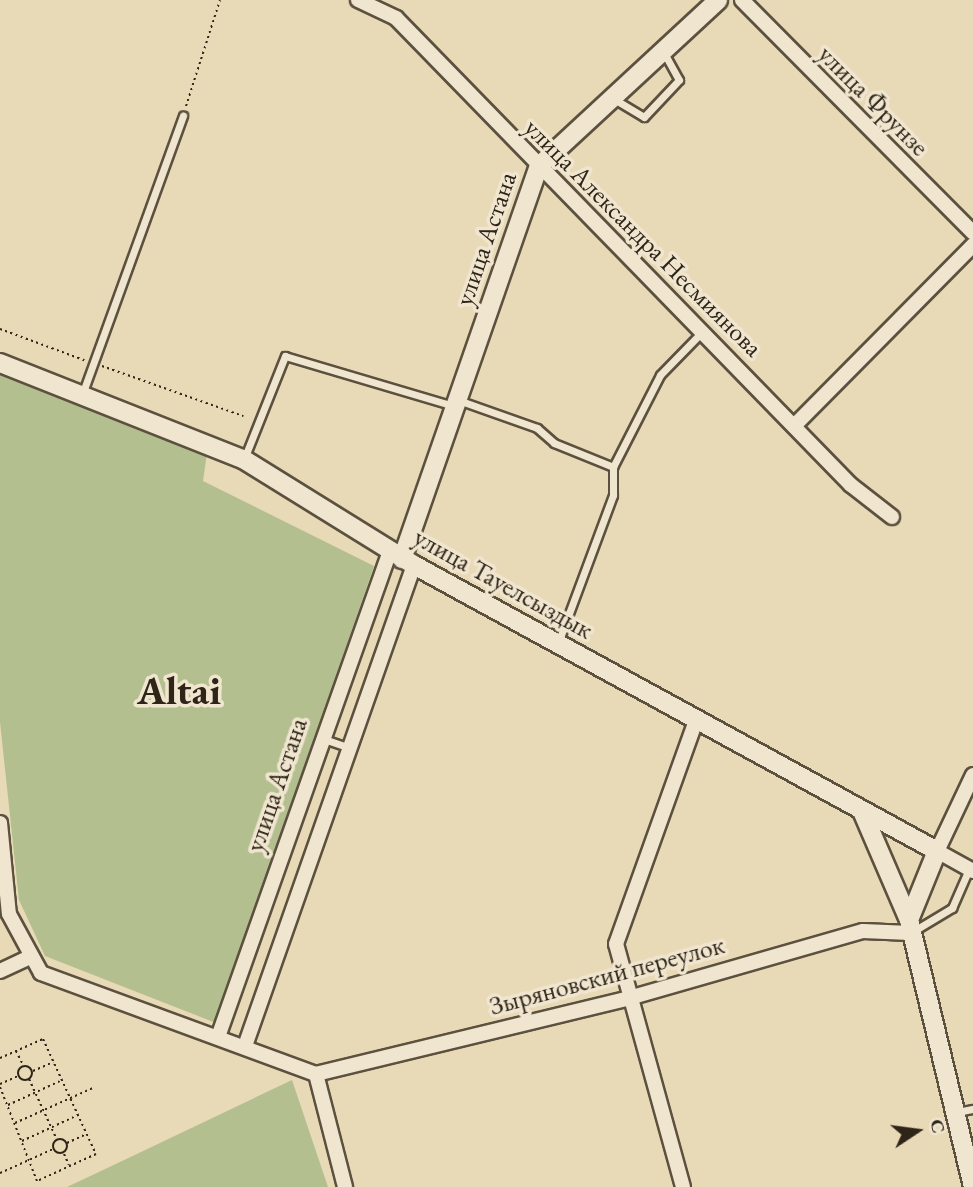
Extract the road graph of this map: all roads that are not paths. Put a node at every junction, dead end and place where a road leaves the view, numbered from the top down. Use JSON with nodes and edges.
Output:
{"nodes":[{"id":1,"x":358,"y":0,"type":"edge"},
{"id":2,"x":718,"y":0,"type":"edge"},
{"id":3,"x":742,"y":0,"type":"edge"},
{"id":4,"x":661,"y":50,"type":"junction"},
{"id":5,"x":609,"y":95,"type":"junction"},
{"id":6,"x":183,"y":115,"type":"road end"},
{"id":7,"x":539,"y":166,"type":"junction"},
{"id":8,"x":973,"y":233,"type":"edge"},
{"id":9,"x":973,"y":245,"type":"edge"},
{"id":10,"x":702,"y":332,"type":"junction"},
{"id":11,"x":0,"y":363,"type":"edge"},
{"id":12,"x":83,"y":392,"type":"junction"},
{"id":13,"x":456,"y":403,"type":"junction"},
{"id":14,"x":794,"y":426,"type":"junction"},
{"id":15,"x":243,"y":459,"type":"junction"},
{"id":16,"x":613,"y":467,"type":"junction"},
{"id":17,"x":891,"y":517,"type":"dead end"},
{"id":18,"x":402,"y":558,"type":"junction"},
{"id":19,"x":558,"y":645,"type":"junction"},
{"id":20,"x":696,"y":720,"type":"junction"},
{"id":21,"x":320,"y":737,"type":"junction"},
{"id":22,"x":349,"y":748,"type":"junction"},
{"id":23,"x":973,"y":775,"type":"edge"},
{"id":24,"x":862,"y":811,"type":"junction"},
{"id":25,"x":0,"y":823,"type":"edge"},
{"id":26,"x":937,"y":851,"type":"junction"},
{"id":27,"x":971,"y":870,"type":"edge"},
{"id":28,"x":4,"y":916,"type":"edge"},
{"id":29,"x":909,"y":926,"type":"junction"},
{"id":30,"x":27,"y":958,"type":"junction"},
{"id":31,"x":0,"y":971,"type":"edge"},
{"id":32,"x":629,"y":998,"type":"junction"},
{"id":33,"x":218,"y":1037,"type":"junction"},
{"id":34,"x":245,"y":1046,"type":"junction"},
{"id":35,"x":316,"y":1074,"type":"junction"},
{"id":36,"x":973,"y":1109,"type":"edge"},
{"id":37,"x":953,"y":1113,"type":"junction"},
{"id":38,"x":345,"y":1187,"type":"edge"},
{"id":39,"x":683,"y":1187,"type":"edge"},
{"id":40,"x":973,"y":1187,"type":"edge"}],
"edges":[{"from":1,"to":7,"type":"street","name":"улица Александра Несмиянова"},
{"from":2,"to":4,"type":"street","name":"улица Астана"},
{"from":3,"to":8,"type":"street","name":"улица Фрунзе"},
{"from":4,"to":5,"type":"street","name":"улица Астана"},
{"from":4,"to":5,"type":"lane"},
{"from":5,"to":7,"type":"street","name":"улица Астана"},
{"from":6,"to":12,"type":"lane"},
{"from":7,"to":10,"type":"street","name":"улица Александра Несмиянова"},
{"from":7,"to":13,"type":"street","name":"улица Астана"},
{"from":9,"to":14,"type":"street"},
{"from":10,"to":14,"type":"street","name":"улица Александра Несмиянова"},
{"from":10,"to":16,"type":"lane"},
{"from":11,"to":12,"type":"street","name":"улица Тауелсыздык"},
{"from":12,"to":15,"type":"street","name":"улица Тауелсыздык"},
{"from":13,"to":15,"type":"lane"},
{"from":13,"to":16,"type":"lane"},
{"from":13,"to":18,"type":"street","name":"улица Астана"},
{"from":14,"to":17,"type":"street","name":"улица Александра Несмиянова"},
{"from":15,"to":18,"type":"street","name":"улица Тауелсыздык"},
{"from":16,"to":19,"type":"lane"},
{"from":18,"to":19,"type":"street","name":"улица Тауелсыздык"},
{"from":18,"to":21,"type":"street","name":"улица Астана"},
{"from":18,"to":22,"type":"street","name":"улица Астана"},
{"from":19,"to":20,"type":"street","name":"улица Тауелсыздык"},
{"from":20,"to":24,"type":"street","name":"улица Тауелсыздык"},
{"from":20,"to":32,"type":"street"},
{"from":21,"to":22,"type":"lane"},
{"from":21,"to":33,"type":"street","name":"улица Астана"},
{"from":22,"to":34,"type":"street","name":"улица Астана"},
{"from":23,"to":26,"type":"street"},
{"from":24,"to":26,"type":"street","name":"улица Тауелсыздык"},
{"from":24,"to":29,"type":"street"},
{"from":25,"to":28,"type":"street"},
{"from":26,"to":27,"type":"street","name":"улица Тауелсыздык"},
{"from":26,"to":29,"type":"street"},
{"from":27,"to":29,"type":"lane"},
{"from":28,"to":30,"type":"street"},
{"from":29,"to":32,"type":"street","name":"Зыряновский переулок"},
{"from":29,"to":37,"type":"street"},
{"from":30,"to":31,"type":"street"},
{"from":30,"to":33,"type":"street"},
{"from":32,"to":35,"type":"street","name":"Зыряновский переулок"},
{"from":32,"to":39,"type":"street"},
{"from":33,"to":34,"type":"street"},
{"from":34,"to":35,"type":"street"},
{"from":35,"to":38,"type":"street"},
{"from":36,"to":37,"type":"lane"},
{"from":37,"to":40,"type":"street"}]}
